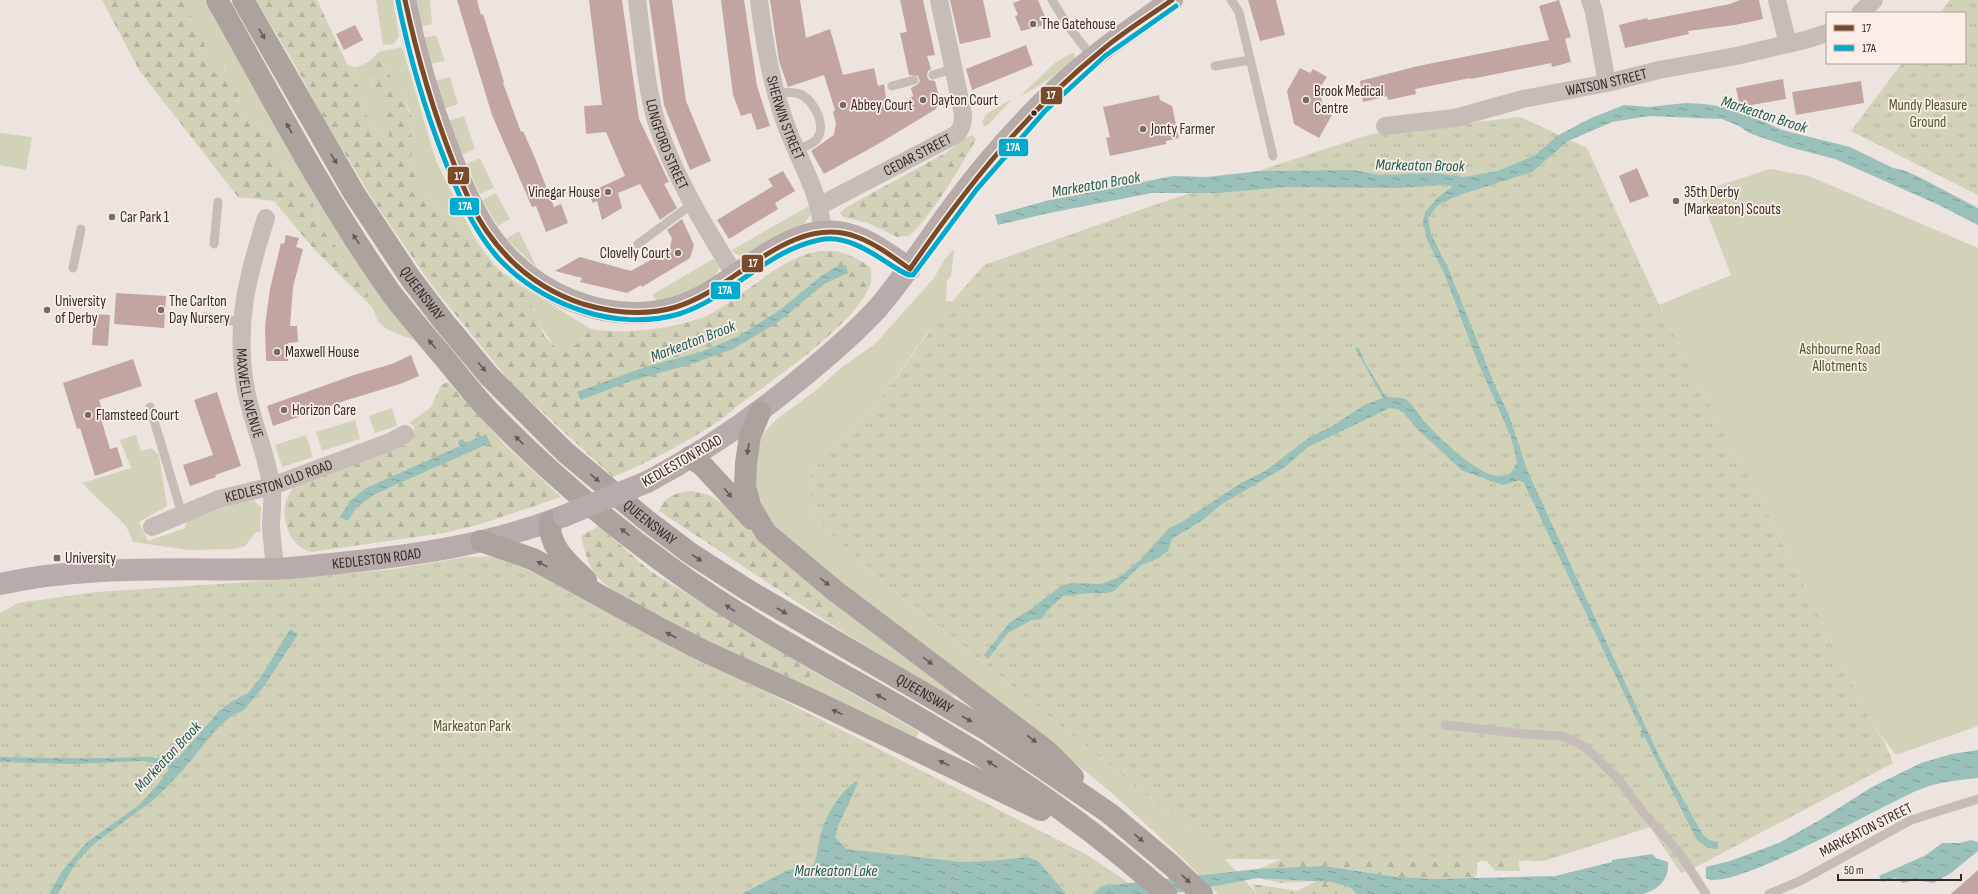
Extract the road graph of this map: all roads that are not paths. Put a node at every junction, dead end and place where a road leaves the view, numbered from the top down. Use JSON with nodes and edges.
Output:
{"nodes":[{"id":1,"x":217,"y":0,"type":"edge"},
{"id":2,"x":243,"y":0,"type":"edge"},
{"id":3,"x":405,"y":0,"type":"edge"},
{"id":4,"x":637,"y":0,"type":"edge"},
{"id":5,"x":759,"y":0,"type":"edge"},
{"id":6,"x":939,"y":0,"type":"edge"},
{"id":7,"x":1052,"y":0,"type":"edge"},
{"id":8,"x":1172,"y":0,"type":"edge"},
{"id":9,"x":1232,"y":0,"type":"edge"},
{"id":10,"x":1590,"y":0,"type":"edge"},
{"id":11,"x":1777,"y":0,"type":"edge"},
{"id":12,"x":1874,"y":0,"type":"edge"},
{"id":13,"x":1861,"y":12,"type":"edge"},
{"id":14,"x":1826,"y":33,"type":"edge"},
{"id":15,"x":1788,"y":44,"type":"junction"},
{"id":16,"x":1092,"y":57,"type":"junction"},
{"id":17,"x":1250,"y":60,"type":"junction"},
{"id":18,"x":1215,"y":66,"type":"dead end"},
{"id":19,"x":952,"y":69,"type":"junction"},
{"id":20,"x":933,"y":75,"type":"dead end"},
{"id":21,"x":914,"y":80,"type":"dead end"},
{"id":22,"x":1607,"y":83,"type":"junction"},
{"id":23,"x":892,"y":86,"type":"dead end"},
{"id":24,"x":775,"y":94,"type":"junction"},
{"id":25,"x":1385,"y":126,"type":"dead end"},
{"id":26,"x":796,"y":151,"type":"junction"},
{"id":27,"x":1273,"y":156,"type":"dead end"},
{"id":28,"x":218,"y":202,"type":"dead end"},
{"id":29,"x":692,"y":204,"type":"junction"},
{"id":30,"x":819,"y":206,"type":"junction"},
{"id":31,"x":266,"y":218,"type":"dead end"},
{"id":32,"x":81,"y":229,"type":"dead end"},
{"id":33,"x":822,"y":232,"type":"junction"},
{"id":34,"x":214,"y":244,"type":"dead end"},
{"id":35,"x":638,"y":244,"type":"dead end"},
{"id":36,"x":73,"y":268,"type":"dead end"},
{"id":37,"x":910,"y":269,"type":"junction"},
{"id":38,"x":736,"y":275,"type":"junction"},
{"id":39,"x":204,"y":318,"type":"dead end"},
{"id":40,"x":241,"y":322,"type":"junction"},
{"id":41,"x":150,"y":407,"type":"dead end"},
{"id":42,"x":760,"y":412,"type":"junction"},
{"id":43,"x":405,"y":434,"type":"dead end"},
{"id":44,"x":690,"y":457,"type":"junction"},
{"id":45,"x":272,"y":486,"type":"junction"},
{"id":46,"x":182,"y":514,"type":"junction"},
{"id":47,"x":557,"y":519,"type":"junction"},
{"id":48,"x":152,"y":528,"type":"dead end"},
{"id":49,"x":766,"y":533,"type":"junction"},
{"id":50,"x":481,"y":541,"type":"junction"},
{"id":51,"x":276,"y":569,"type":"junction"},
{"id":52,"x":0,"y":584,"type":"edge"},
{"id":53,"x":601,"y":595,"type":"junction"},
{"id":54,"x":1445,"y":724,"type":"dead end"},
{"id":55,"x":1978,"y":798,"type":"edge"},
{"id":56,"x":1109,"y":813,"type":"junction"},
{"id":57,"x":1094,"y":833,"type":"junction"},
{"id":58,"x":1166,"y":894,"type":"edge"},
{"id":59,"x":1202,"y":894,"type":"edge"},
{"id":60,"x":1706,"y":894,"type":"edge"},
{"id":61,"x":1769,"y":894,"type":"edge"}],
"edges":[{"from":57,"to":1,"type":"highway","name":"QUEENSWAY","one_way":true},
{"from":2,"to":56,"type":"highway","name":"QUEENSWAY","one_way":true},
{"from":3,"to":38,"type":"street"},
{"from":4,"to":29,"type":"street","name":"LONGFORD STREET"},
{"from":5,"to":24,"type":"street","name":"SHERWIN STREET"},
{"from":6,"to":19,"type":"street","name":"CEDAR STREET"},
{"from":7,"to":16,"type":"lane"},
{"from":8,"to":16,"type":"street","name":"KEDLESTON ROAD"},
{"from":9,"to":17,"type":"lane"},
{"from":10,"to":22,"type":"street"},
{"from":11,"to":15,"type":"street"},
{"from":12,"to":13,"type":"street"},
{"from":14,"to":15,"type":"street","name":"WATSON STREET"},
{"from":15,"to":22,"type":"street","name":"WATSON STREET"},
{"from":16,"to":37,"type":"street","name":"KEDLESTON ROAD"},
{"from":17,"to":18,"type":"lane"},
{"from":17,"to":27,"type":"lane"},
{"from":19,"to":20,"type":"lane"},
{"from":19,"to":30,"type":"street","name":"CEDAR STREET"},
{"from":21,"to":23,"type":"lane"},
{"from":22,"to":25,"type":"street","name":"WATSON STREET"},
{"from":24,"to":26,"type":"street","name":"SHERWIN STREET"},
{"from":24,"to":26,"type":"lane"},
{"from":26,"to":30,"type":"street","name":"SHERWIN STREET"},
{"from":28,"to":34,"type":"lane"},
{"from":29,"to":35,"type":"lane"},
{"from":29,"to":38,"type":"street","name":"LONGFORD STREET"},
{"from":30,"to":33,"type":"street","name":"SHERWIN STREET"},
{"from":31,"to":40,"type":"street","name":"MAXWELL AVENUE"},
{"from":32,"to":36,"type":"lane"},
{"from":33,"to":37,"type":"street"},
{"from":33,"to":38,"type":"street"},
{"from":37,"to":42,"type":"street","name":"KEDLESTON ROAD"},
{"from":39,"to":40,"type":"lane"},
{"from":40,"to":45,"type":"street","name":"MAXWELL AVENUE"},
{"from":41,"to":46,"type":"lane"},
{"from":42,"to":44,"type":"street","name":"KEDLESTON ROAD"},
{"from":42,"to":49,"type":"highway","one_way":true},
{"from":43,"to":45,"type":"street","name":"KEDLESTON OLD ROAD"},
{"from":44,"to":47,"type":"street","name":"KEDLESTON ROAD","bridge":true},
{"from":44,"to":49,"type":"highway","one_way":true},
{"from":45,"to":46,"type":"street","name":"KEDLESTON OLD ROAD"},
{"from":45,"to":51,"type":"street","name":"MAXWELL AVENUE"},
{"from":46,"to":48,"type":"street","name":"KEDLESTON OLD ROAD"},
{"from":47,"to":50,"type":"street","name":"KEDLESTON ROAD"},
{"from":47,"to":53,"type":"highway"},
{"from":49,"to":56,"type":"highway","one_way":true},
{"from":50,"to":51,"type":"street","name":"KEDLESTON ROAD"},
{"from":53,"to":50,"type":"highway","one_way":true},
{"from":51,"to":52,"type":"street","name":"KEDLESTON ROAD"},
{"from":57,"to":53,"type":"highway","one_way":true},
{"from":54,"to":60,"type":"lane"},
{"from":55,"to":61,"type":"lane","name":"MARKEATON STREET"},
{"from":56,"to":59,"type":"highway","name":"QUEENSWAY","one_way":true},
{"from":57,"to":58,"type":"highway","name":"QUEENSWAY"}]}
